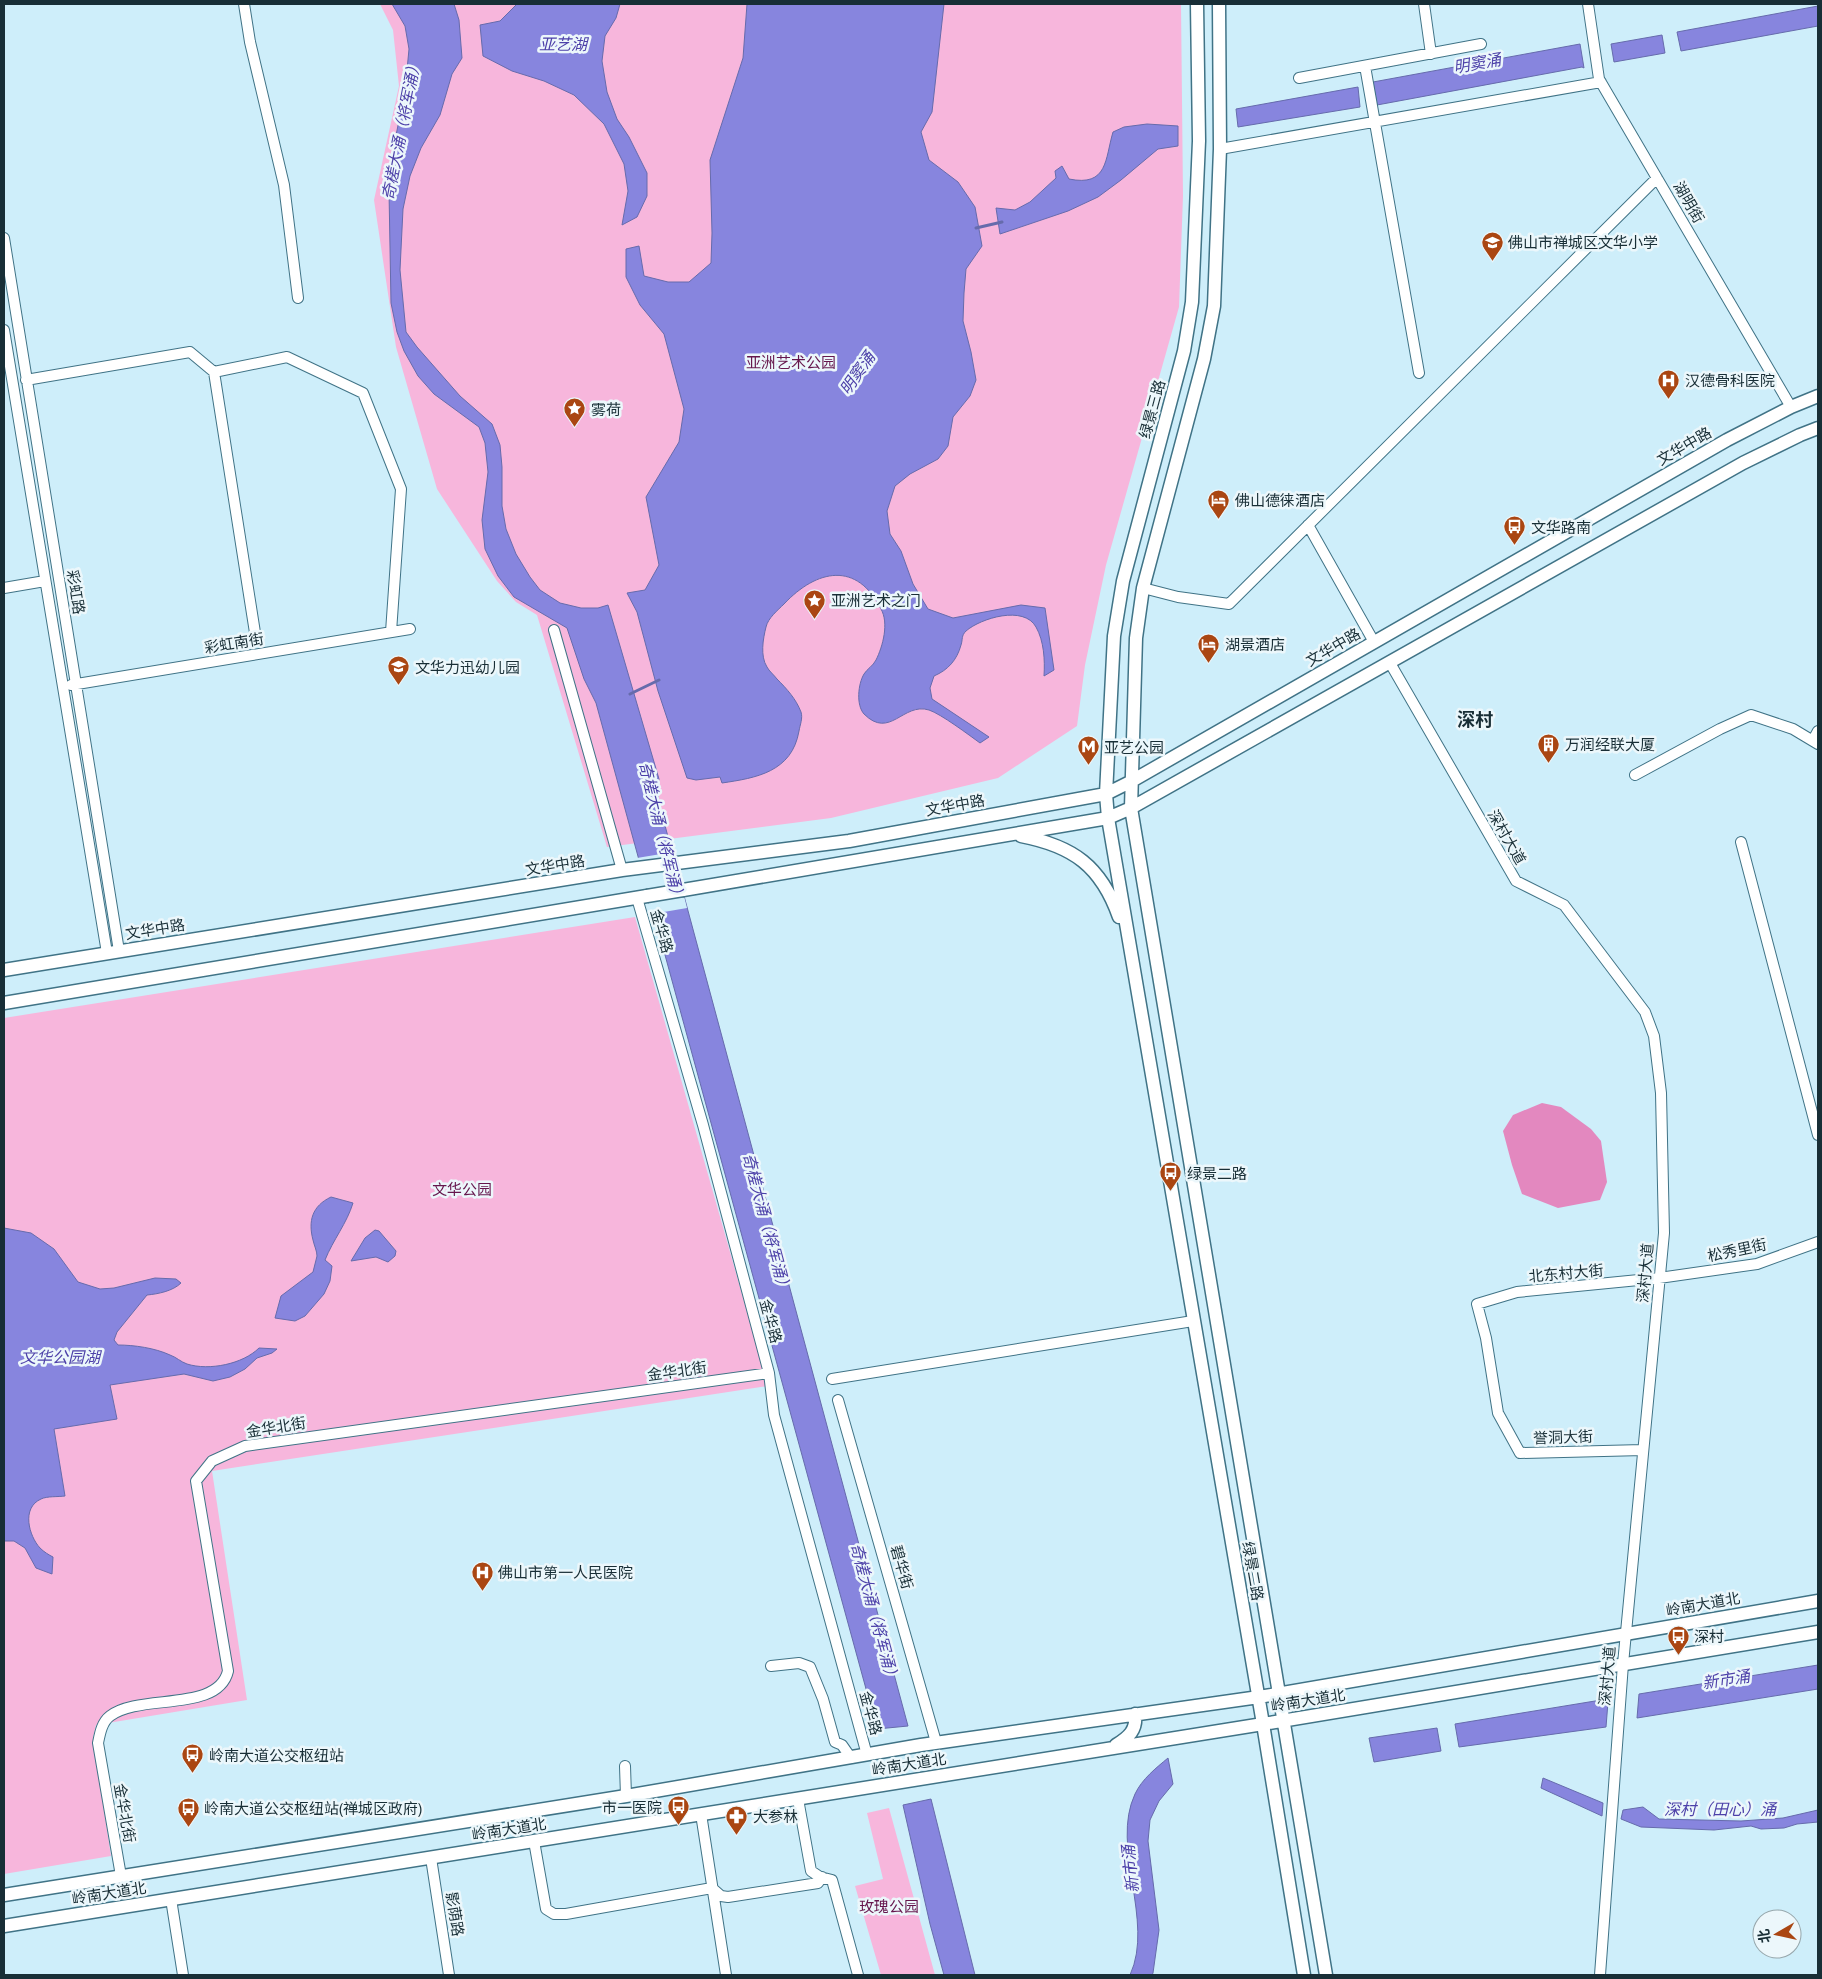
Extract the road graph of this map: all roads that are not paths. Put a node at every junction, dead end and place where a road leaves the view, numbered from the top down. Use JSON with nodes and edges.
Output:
{"nodes":[{"id":1,"x":244,"y":4,"type":"edge"},
{"id":2,"x":1197,"y":4,"type":"edge"},
{"id":3,"x":1219,"y":4,"type":"edge"},
{"id":4,"x":1424,"y":4,"type":"edge"},
{"id":5,"x":1588,"y":4,"type":"edge"},
{"id":6,"x":1481,"y":44,"type":"dead end"},
{"id":7,"x":1431,"y":54,"type":"junction"},
{"id":8,"x":1364,"y":66,"type":"junction"},
{"id":9,"x":1299,"y":78,"type":"dead end"},
{"id":10,"x":1601,"y":82,"type":"junction"},
{"id":11,"x":1374,"y":121,"type":"junction"},
{"id":12,"x":1220,"y":149,"type":"junction"},
{"id":13,"x":1657,"y":178,"type":"junction"},
{"id":14,"x":4,"y":238,"type":"edge"},
{"id":15,"x":298,"y":298,"type":"dead end"},
{"id":16,"x":4,"y":330,"type":"edge"},
{"id":17,"x":6,"y":362,"type":"edge"},
{"id":18,"x":214,"y":372,"type":"junction"},
{"id":19,"x":1419,"y":372,"type":"dead end"},
{"id":20,"x":26,"y":380,"type":"junction"},
{"id":21,"x":1818,"y":396,"type":"edge"},
{"id":22,"x":1791,"y":407,"type":"junction"},
{"id":23,"x":1818,"y":428,"type":"edge"},
{"id":24,"x":1308,"y":525,"type":"junction"},
{"id":25,"x":45,"y":581,"type":"junction"},
{"id":26,"x":4,"y":588,"type":"edge"},
{"id":27,"x":1143,"y":588,"type":"junction"},
{"id":28,"x":410,"y":629,"type":"dead end"},
{"id":29,"x":554,"y":630,"type":"dead end"},
{"id":30,"x":391,"y":632,"type":"junction"},
{"id":31,"x":256,"y":639,"type":"dead end"},
{"id":32,"x":1374,"y":642,"type":"junction"},
{"id":33,"x":1390,"y":663,"type":"junction"},
{"id":34,"x":76,"y":684,"type":"junction"},
{"id":35,"x":63,"y":686,"type":"junction"},
{"id":36,"x":1816,"y":739,"type":"edge"},
{"id":37,"x":1636,"y":775,"type":"dead end"},
{"id":38,"x":1130,"y":782,"type":"junction"},
{"id":39,"x":1106,"y":794,"type":"junction"},
{"id":40,"x":1131,"y":808,"type":"junction"},
{"id":41,"x":1108,"y":818,"type":"junction"},
{"id":42,"x":1012,"y":834,"type":"junction"},
{"id":43,"x":1741,"y":842,"type":"dead end"},
{"id":44,"x":622,"y":870,"type":"junction"},
{"id":45,"x":642,"y":897,"type":"junction"},
{"id":46,"x":1129,"y":945,"type":"junction"},
{"id":47,"x":113,"y":952,"type":"junction"},
{"id":48,"x":4,"y":970,"type":"edge"},
{"id":49,"x":4,"y":1003,"type":"edge"},
{"id":50,"x":1818,"y":1135,"type":"edge"},
{"id":51,"x":1818,"y":1242,"type":"edge"},
{"id":52,"x":1660,"y":1278,"type":"junction"},
{"id":53,"x":1477,"y":1304,"type":"joint"},
{"id":54,"x":1193,"y":1320,"type":"junction"},
{"id":55,"x":769,"y":1373,"type":"junction"},
{"id":56,"x":832,"y":1379,"type":"dead end"},
{"id":57,"x":838,"y":1400,"type":"dead end"},
{"id":58,"x":1643,"y":1450,"type":"junction"},
{"id":59,"x":1818,"y":1601,"type":"edge"},
{"id":60,"x":1818,"y":1632,"type":"edge"},
{"id":61,"x":1626,"y":1634,"type":"junction"},
{"id":62,"x":1623,"y":1664,"type":"junction"},
{"id":63,"x":771,"y":1666,"type":"dead end"},
{"id":64,"x":1279,"y":1693,"type":"junction"},
{"id":65,"x":1259,"y":1697,"type":"junction"},
{"id":66,"x":1136,"y":1714,"type":"junction"},
{"id":67,"x":1284,"y":1720,"type":"junction"},
{"id":68,"x":1263,"y":1724,"type":"junction"},
{"id":69,"x":936,"y":1742,"type":"junction"},
{"id":70,"x":1112,"y":1748,"type":"junction"},
{"id":71,"x":867,"y":1755,"type":"junction"},
{"id":72,"x":851,"y":1758,"type":"junction"},
{"id":73,"x":625,"y":1766,"type":"dead end"},
{"id":74,"x":626,"y":1796,"type":"junction"},
{"id":75,"x":798,"y":1798,"type":"junction"},
{"id":76,"x":701,"y":1814,"type":"junction"},
{"id":77,"x":534,"y":1841,"type":"junction"},
{"id":78,"x":431,"y":1858,"type":"junction"},
{"id":79,"x":121,"y":1876,"type":"junction"},
{"id":80,"x":822,"y":1877,"type":"junction"},
{"id":81,"x":712,"y":1888,"type":"junction"},
{"id":82,"x":4,"y":1894,"type":"edge"},
{"id":83,"x":171,"y":1899,"type":"junction"},
{"id":84,"x":4,"y":1926,"type":"edge"},
{"id":85,"x":183,"y":1975,"type":"edge"},
{"id":86,"x":449,"y":1975,"type":"edge"},
{"id":87,"x":726,"y":1975,"type":"edge"},
{"id":88,"x":858,"y":1975,"type":"edge"},
{"id":89,"x":1304,"y":1975,"type":"edge"},
{"id":90,"x":1326,"y":1975,"type":"edge"},
{"id":91,"x":1600,"y":1975,"type":"edge"}],
"edges":[{"from":1,"to":15,"type":"street"},
{"from":2,"to":39,"type":"main road","name":"绿景三路"},
{"from":3,"to":12,"type":"main road"},
{"from":4,"to":7,"type":"street"},
{"from":5,"to":10,"type":"street","name":"湖明街"},
{"from":6,"to":7,"type":"street"},
{"from":7,"to":8,"type":"street"},
{"from":8,"to":9,"type":"street"},
{"from":8,"to":11,"type":"street"},
{"from":10,"to":11,"type":"street"},
{"from":10,"to":13,"type":"street","name":"湖明街"},
{"from":11,"to":12,"type":"street"},
{"from":11,"to":19,"type":"street"},
{"from":12,"to":27,"type":"main road"},
{"from":13,"to":22,"type":"street","name":"湖明街"},
{"from":13,"to":24,"type":"street"},
{"from":14,"to":20,"type":"street","name":"彩虹路"},
{"from":16,"to":17,"type":"street","name":"彩虹路"},
{"from":17,"to":25,"type":"street","name":"彩虹路"},
{"from":18,"to":20,"type":"street"},
{"from":18,"to":30,"type":"street"},
{"from":18,"to":31,"type":"street"},
{"from":20,"to":34,"type":"street","name":"彩虹路"},
{"from":21,"to":22,"type":"main road","name":"文华中路"},
{"from":22,"to":32,"type":"main road","name":"文华中路"},
{"from":23,"to":33,"type":"main road"},
{"from":24,"to":27,"type":"street"},
{"from":24,"to":32,"type":"street"},
{"from":25,"to":26,"type":"street"},
{"from":25,"to":35,"type":"street","name":"彩虹路"},
{"from":27,"to":38,"type":"main road"},
{"from":28,"to":30,"type":"street","name":"彩虹南街"},
{"from":29,"to":44,"type":"street"},
{"from":30,"to":34,"type":"street","name":"彩虹南街"},
{"from":32,"to":38,"type":"main road","name":"文华中路"},
{"from":33,"to":40,"type":"main road"},
{"from":33,"to":52,"type":"street","name":"深村大道"},
{"from":34,"to":35,"type":"street","name":"彩虹南街"},
{"from":34,"to":47,"type":"street","name":"彩虹路"},
{"from":35,"to":47,"type":"street","name":"彩虹路"},
{"from":36,"to":37,"type":"street"},
{"from":38,"to":39,"type":"main road","name":"文华中路"},
{"from":38,"to":40,"type":"main road"},
{"from":39,"to":41,"type":"main road","name":"绿景三路"},
{"from":39,"to":44,"type":"main road","name":"文华中路"},
{"from":40,"to":41,"type":"main road"},
{"from":40,"to":64,"type":"main road","name":"绿景二路"},
{"from":41,"to":42,"type":"main road"},
{"from":41,"to":46,"type":"main road","name":"绿景二路"},
{"from":42,"to":45,"type":"main road","bridge":true},
{"from":42,"to":46,"type":"main road"},
{"from":43,"to":50,"type":"street"},
{"from":44,"to":47,"type":"main road","name":"文华中路"},
{"from":45,"to":49,"type":"main road"},
{"from":45,"to":55,"type":"street","name":"金华路"},
{"from":46,"to":54,"type":"main road","name":"绿景二路"},
{"from":47,"to":48,"type":"main road","name":"文华中路"},
{"from":51,"to":52,"type":"street","name":"松秀里街"},
{"from":52,"to":53,"type":"street","name":"北东村大街"},
{"from":52,"to":58,"type":"street","name":"深村大道"},
{"from":53,"to":58,"type":"street","name":"誉洞大街"},
{"from":54,"to":56,"type":"street"},
{"from":54,"to":65,"type":"main road","name":"绿景二路"},
{"from":55,"to":71,"type":"street","name":"金华路"},
{"from":55,"to":79,"type":"street","name":"金华北街"},
{"from":57,"to":69,"type":"street","name":"碧华街"},
{"from":58,"to":61,"type":"street","name":"深村大道"},
{"from":59,"to":61,"type":"main road","name":"岭南大道北"},
{"from":60,"to":62,"type":"main road","name":"岭南大道北"},
{"from":61,"to":62,"type":"street","name":"深村大道"},
{"from":61,"to":64,"type":"main road","name":"岭南大道北"},
{"from":62,"to":67,"type":"main road","name":"岭南大道北"},
{"from":62,"to":91,"type":"street","name":"深村大道"},
{"from":63,"to":72,"type":"street"},
{"from":64,"to":65,"type":"main road","name":"岭南大道北"},
{"from":64,"to":67,"type":"main road","name":"绿景二路"},
{"from":65,"to":66,"type":"main road","name":"岭南大道北"},
{"from":65,"to":68,"type":"main road","name":"绿景二路"},
{"from":66,"to":69,"type":"main road","name":"岭南大道北"},
{"from":66,"to":70,"type":"main road"},
{"from":67,"to":68,"type":"main road","name":"岭南大道北"},
{"from":67,"to":90,"type":"main road"},
{"from":68,"to":70,"type":"main road","name":"岭南大道北"},
{"from":68,"to":89,"type":"main road","name":"绿景二路"},
{"from":69,"to":71,"type":"main road","name":"岭南大道北"},
{"from":70,"to":75,"type":"main road","name":"岭南大道北"},
{"from":71,"to":72,"type":"main road","name":"岭南大道北"},
{"from":72,"to":74,"type":"main road","name":"岭南大道北"},
{"from":73,"to":74,"type":"street"},
{"from":74,"to":79,"type":"main road","name":"岭南大道北"},
{"from":75,"to":76,"type":"main road","name":"岭南大道北"},
{"from":75,"to":80,"type":"street"},
{"from":76,"to":77,"type":"main road","name":"岭南大道北"},
{"from":76,"to":81,"type":"street"},
{"from":77,"to":78,"type":"main road","name":"岭南大道北"},
{"from":77,"to":81,"type":"street"},
{"from":78,"to":83,"type":"main road","name":"岭南大道北"},
{"from":78,"to":86,"type":"street","name":"影荫路"},
{"from":79,"to":82,"type":"main road","name":"岭南大道北"},
{"from":80,"to":81,"type":"street"},
{"from":80,"to":88,"type":"street"},
{"from":81,"to":87,"type":"street"},
{"from":83,"to":84,"type":"main road","name":"岭南大道北"},
{"from":83,"to":85,"type":"street"}]}
